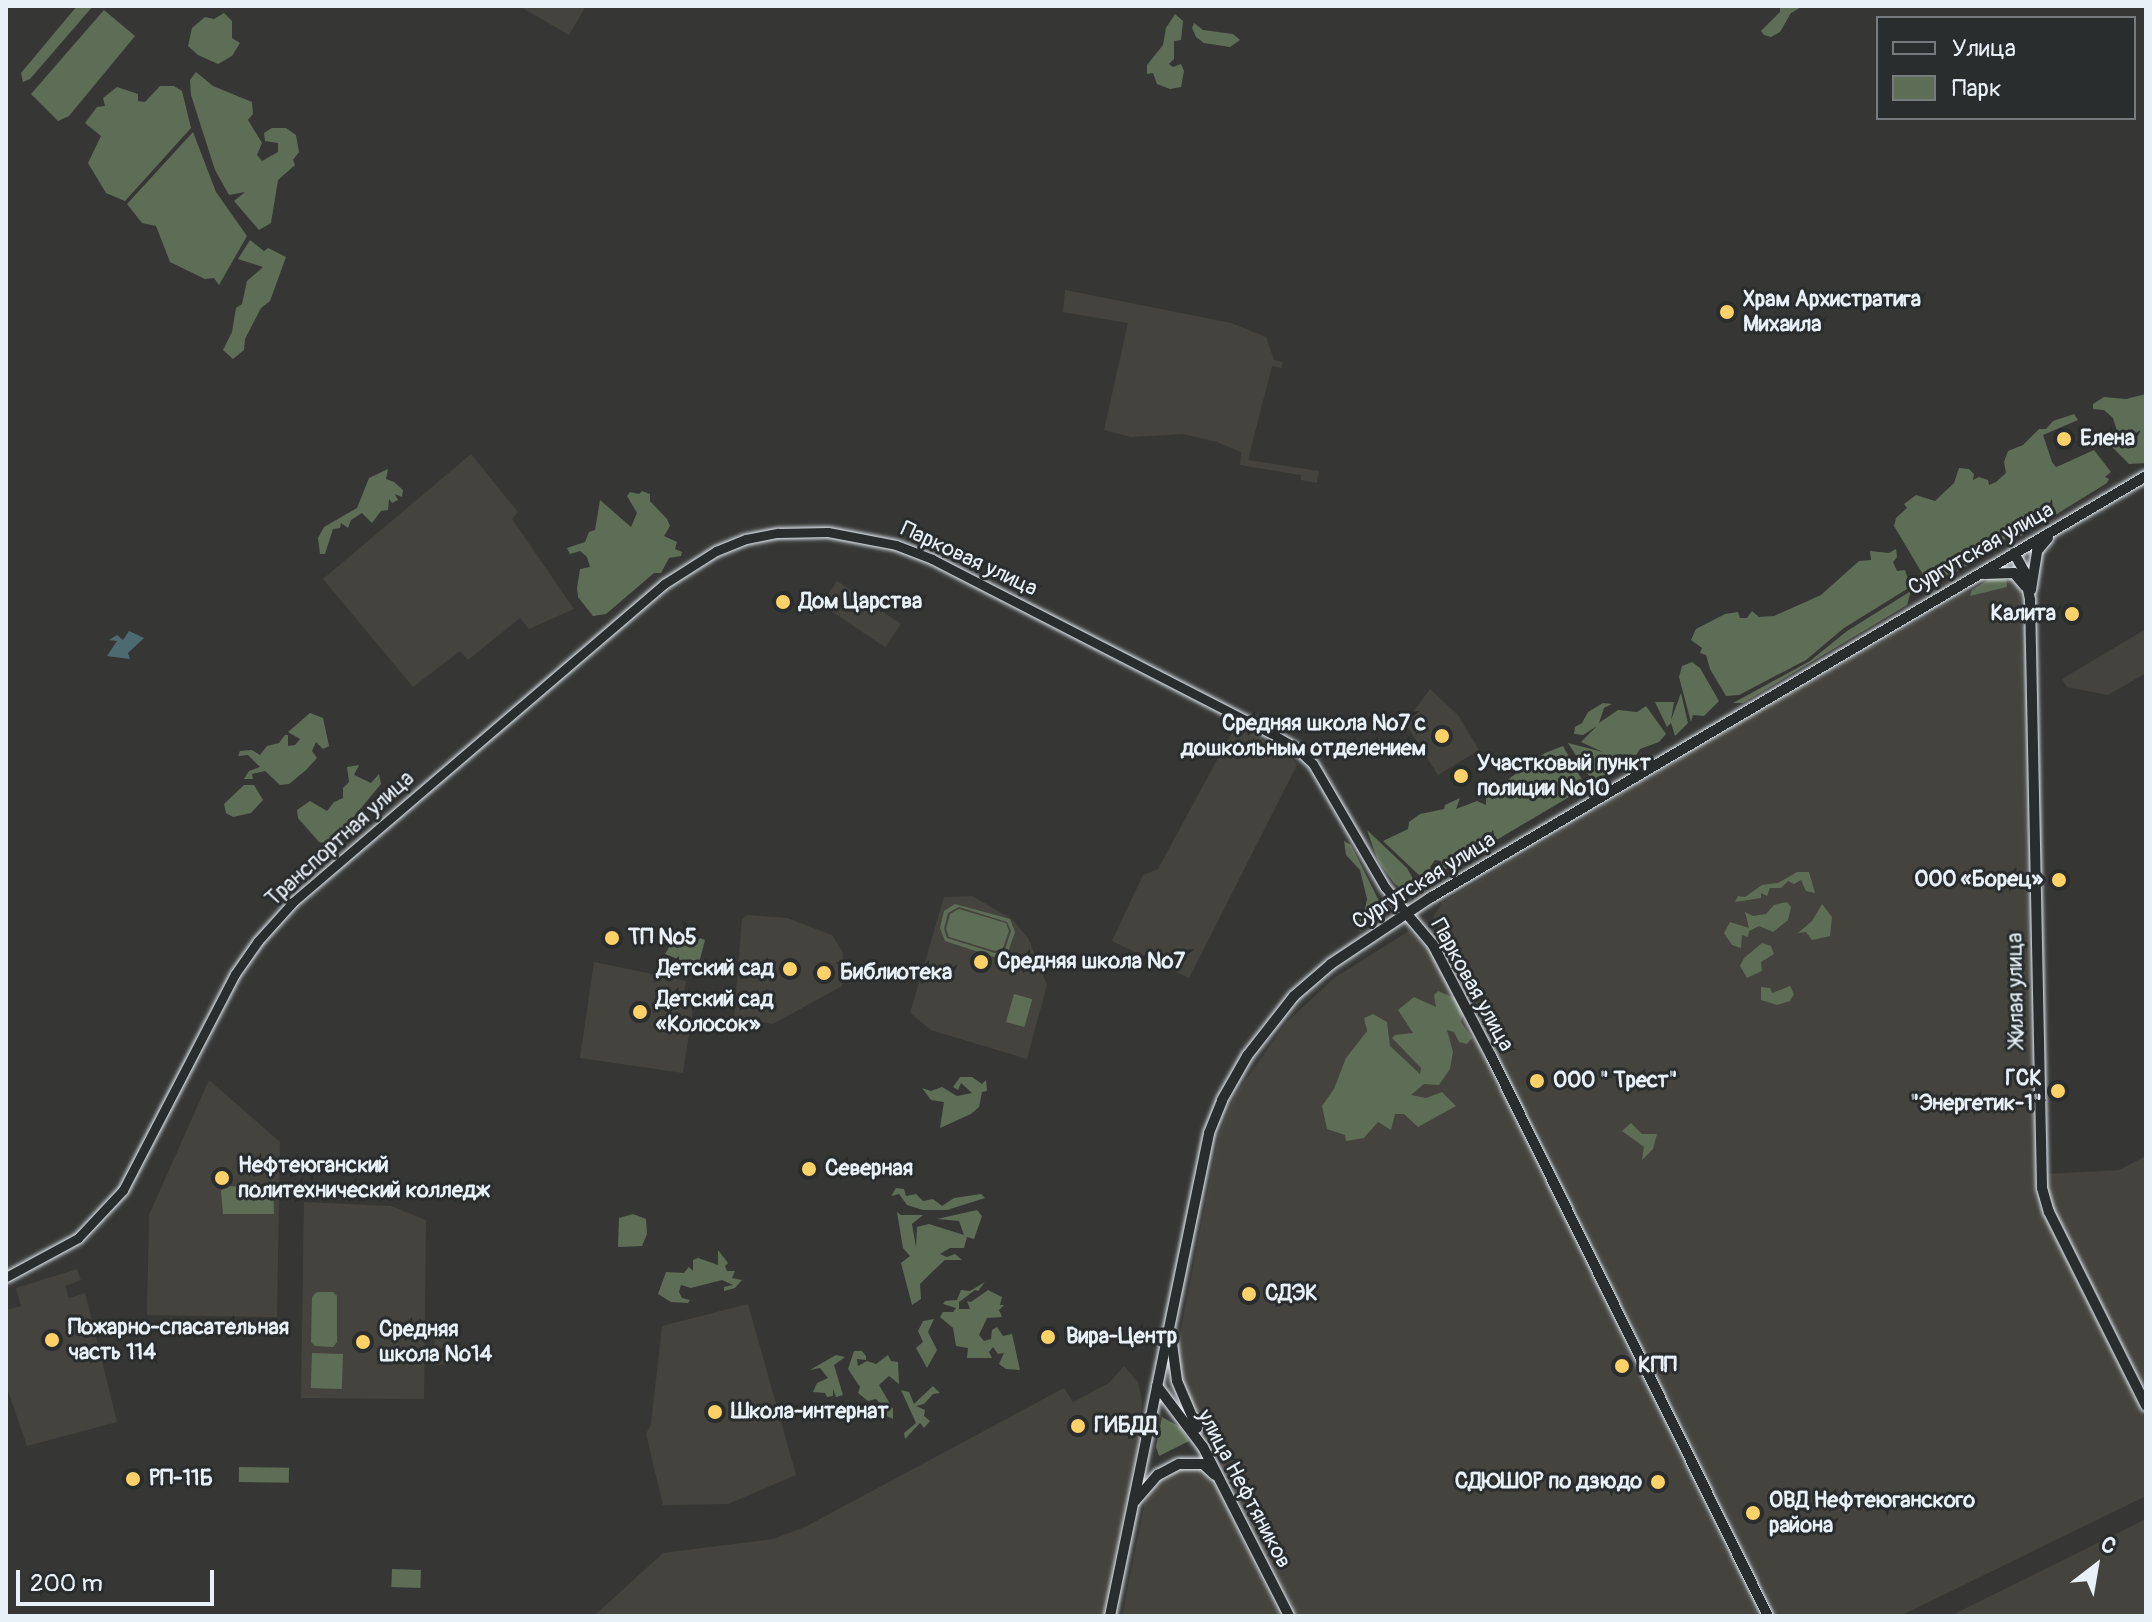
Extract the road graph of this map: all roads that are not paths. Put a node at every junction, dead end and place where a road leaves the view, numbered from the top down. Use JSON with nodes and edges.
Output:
{"nodes":[{"id":1,"x":2146,"y":476,"type":"edge"},
{"id":2,"x":2060,"y":527,"type":"junction"},
{"id":3,"x":801,"y":532,"type":"joint"},
{"id":4,"x":2014,"y":553,"type":"junction"},
{"id":5,"x":1974,"y":576,"type":"junction"},
{"id":6,"x":2030,"y":600,"type":"junction"},
{"id":7,"x":1406,"y":913,"type":"junction"},
{"id":8,"x":6,"y":1277,"type":"edge"},
{"id":9,"x":1170,"y":1326,"type":"junction"},
{"id":10,"x":1157,"y":1386,"type":"junction"},
{"id":11,"x":2146,"y":1406,"type":"edge"},
{"id":12,"x":1214,"y":1466,"type":"junction"},
{"id":13,"x":1223,"y":1485,"type":"junction"},
{"id":14,"x":1132,"y":1506,"type":"junction"},
{"id":15,"x":1110,"y":1616,"type":"edge"},
{"id":16,"x":1289,"y":1616,"type":"edge"},
{"id":17,"x":1768,"y":1616,"type":"edge"}],
"edges":[{"from":1,"to":2,"type":"main road","name":"Сургутская улица"},
{"from":2,"to":4,"type":"main road","name":"Сургутская улица"},
{"from":2,"to":6,"type":"main road"},
{"from":3,"to":7,"type":"street","name":"Парковая улица"},
{"from":3,"to":8,"type":"street","name":"Транспортная улица"},
{"from":4,"to":5,"type":"main road","name":"Сургутская улица"},
{"from":4,"to":6,"type":"main road","name":"Жилая улица"},
{"from":5,"to":6,"type":"main road"},
{"from":5,"to":7,"type":"main road","name":"Сургутская улица"},
{"from":6,"to":11,"type":"main road","name":"Жилая улица"},
{"from":7,"to":9,"type":"main road","name":"Сургутская улица"},
{"from":7,"to":17,"type":"main road","name":"Парковая улица"},
{"from":9,"to":10,"type":"main road","name":"Сургутская улица"},
{"from":9,"to":12,"type":"main road"},
{"from":10,"to":12,"type":"main road","name":"улица Нефтяников"},
{"from":10,"to":14,"type":"main road","name":"Сургутская улица"},
{"from":12,"to":13,"type":"main road","name":"улица Нефтяников"},
{"from":13,"to":14,"type":"main road"},
{"from":13,"to":16,"type":"main road","name":"улица Нефтяников"},
{"from":14,"to":15,"type":"main road","name":"Сургутская улица"}]}
